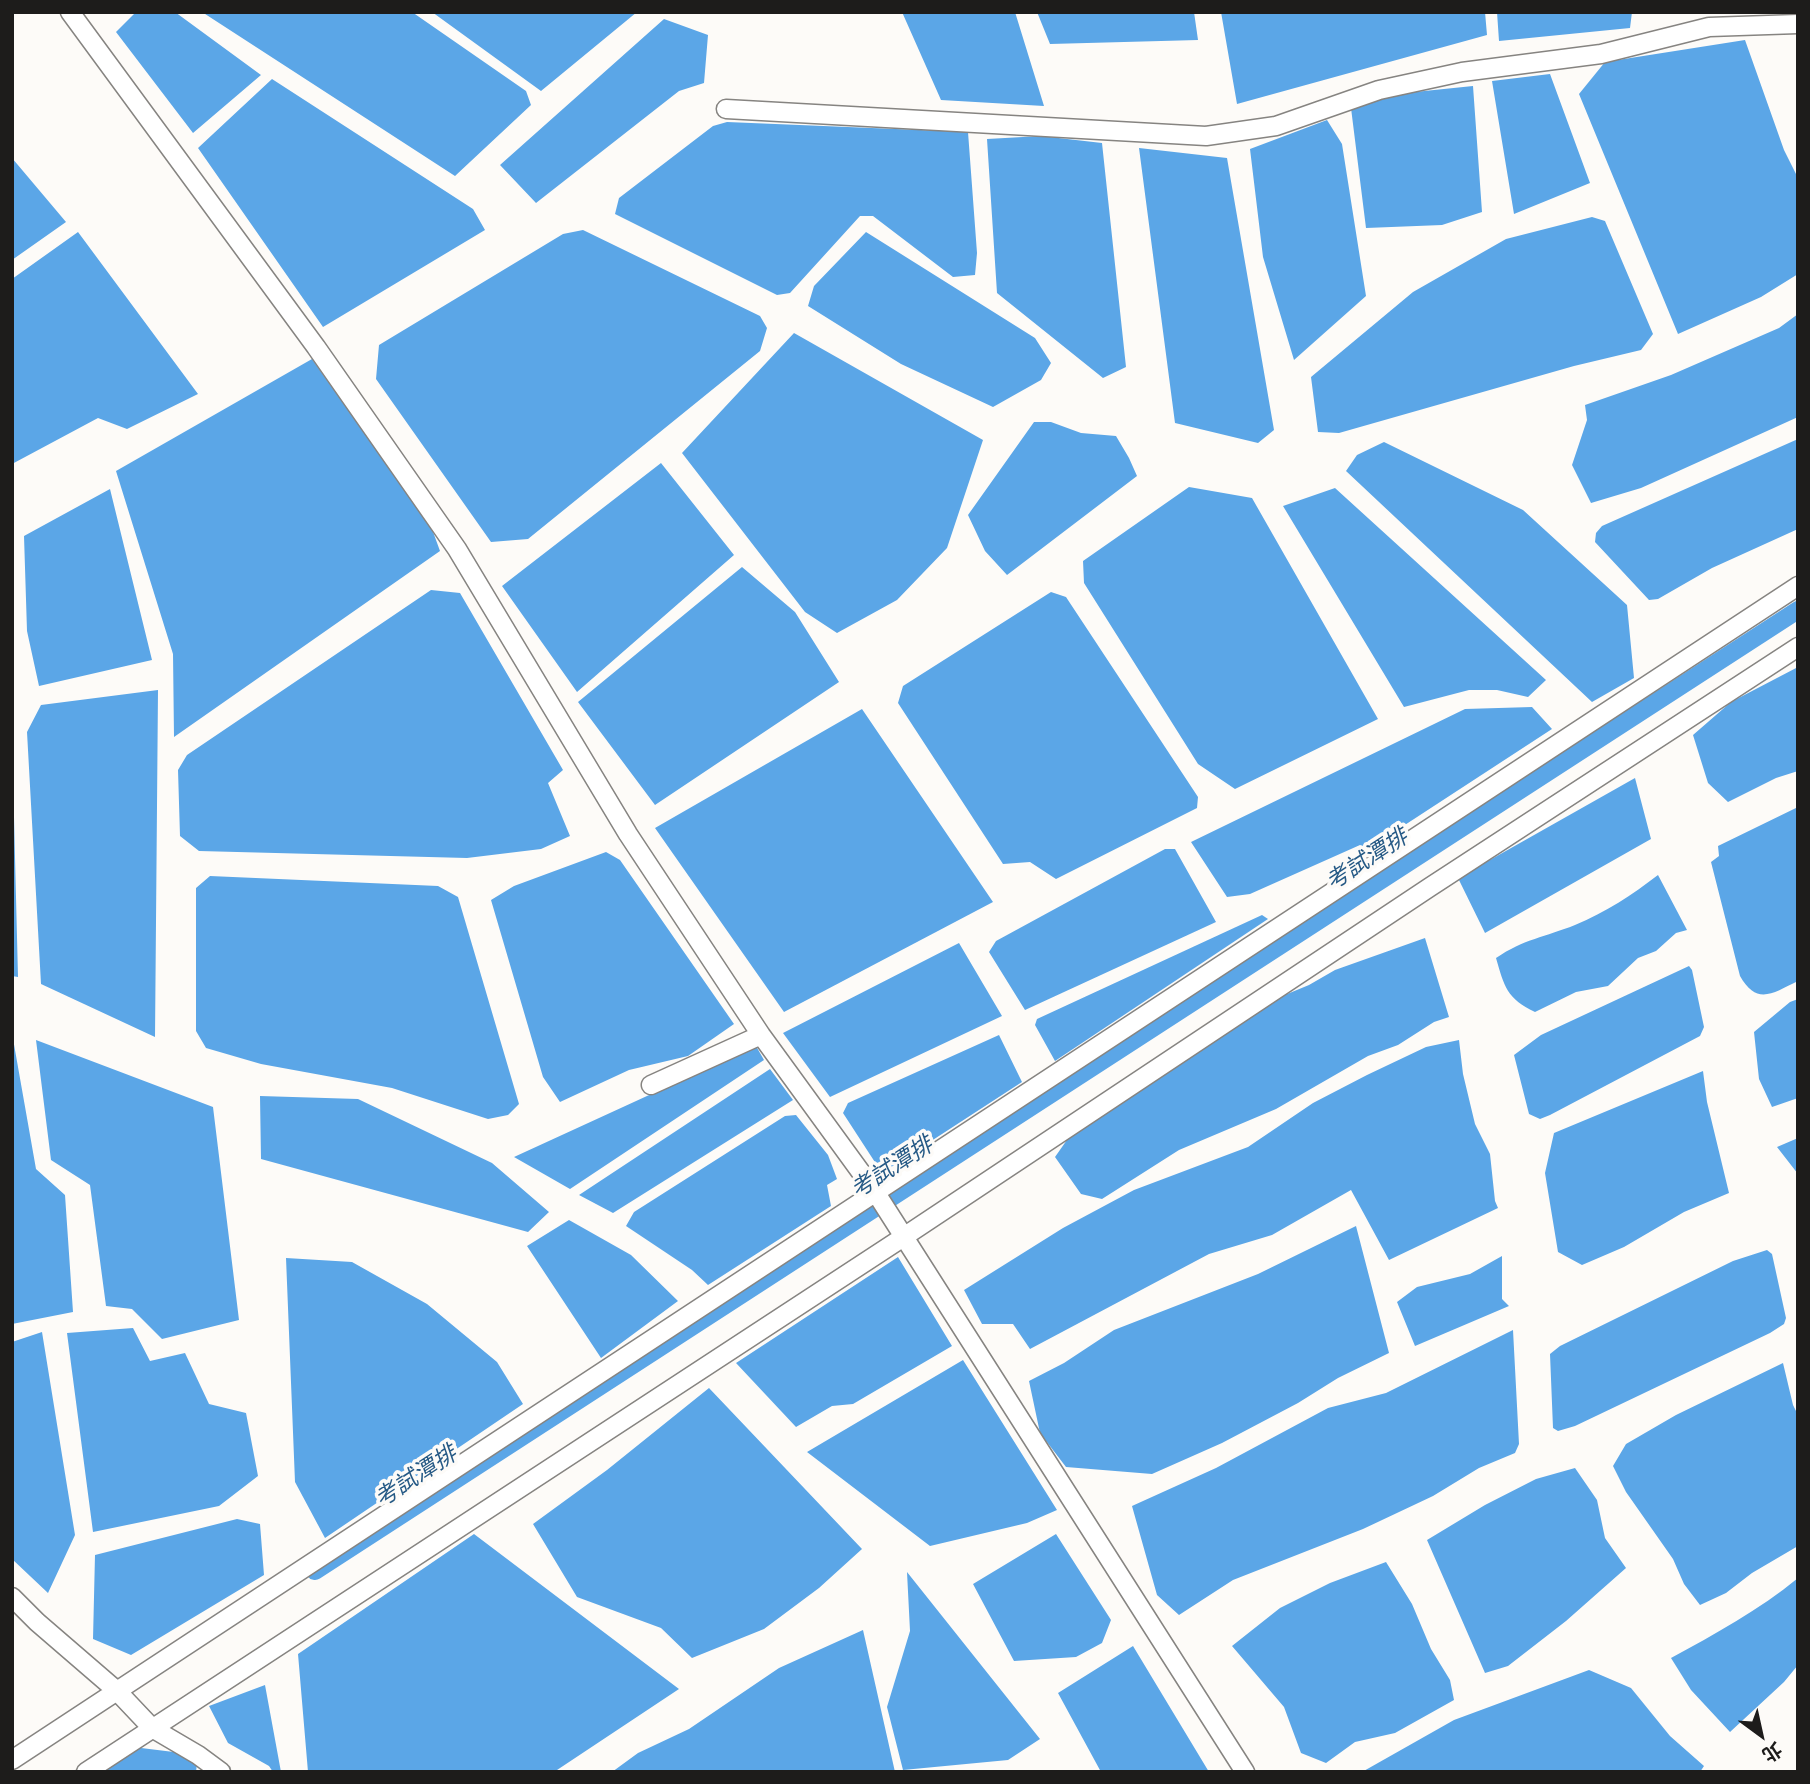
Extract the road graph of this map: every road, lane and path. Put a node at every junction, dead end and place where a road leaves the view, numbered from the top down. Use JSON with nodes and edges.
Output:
{"nodes":[{"id":1,"x":70,"y":12,"type":"edge"},
{"id":2,"x":1798,"y":24,"type":"edge"},
{"id":3,"x":726,"y":108,"type":"dead end"},
{"id":4,"x":1798,"y":586,"type":"edge"},
{"id":5,"x":1798,"y":647,"type":"edge"},
{"id":6,"x":761,"y":1035,"type":"junction"},
{"id":7,"x":651,"y":1085,"type":"dead end"},
{"id":8,"x":877,"y":1196,"type":"junction"},
{"id":9,"x":900,"y":1234,"type":"junction"},
{"id":10,"x":12,"y":1597,"type":"edge"},
{"id":11,"x":119,"y":1693,"type":"junction"},
{"id":12,"x":149,"y":1724,"type":"junction"},
{"id":13,"x":12,"y":1760,"type":"edge"},
{"id":14,"x":86,"y":1772,"type":"edge"},
{"id":15,"x":221,"y":1772,"type":"edge"},
{"id":16,"x":1245,"y":1772,"type":"edge"}],
"edges":[{"from":1,"to":6,"type":"lane"},
{"from":2,"to":3,"type":"lane"},
{"from":4,"to":8,"type":"lane"},
{"from":5,"to":9,"type":"lane"},
{"from":6,"to":7,"type":"lane"},
{"from":6,"to":8,"type":"lane"},
{"from":8,"to":9,"type":"lane"},
{"from":8,"to":11,"type":"lane"},
{"from":9,"to":12,"type":"lane"},
{"from":9,"to":16,"type":"lane"},
{"from":10,"to":11,"type":"lane"},
{"from":11,"to":12,"type":"lane"},
{"from":11,"to":13,"type":"lane"},
{"from":12,"to":14,"type":"lane"},
{"from":12,"to":15,"type":"lane"}]}
